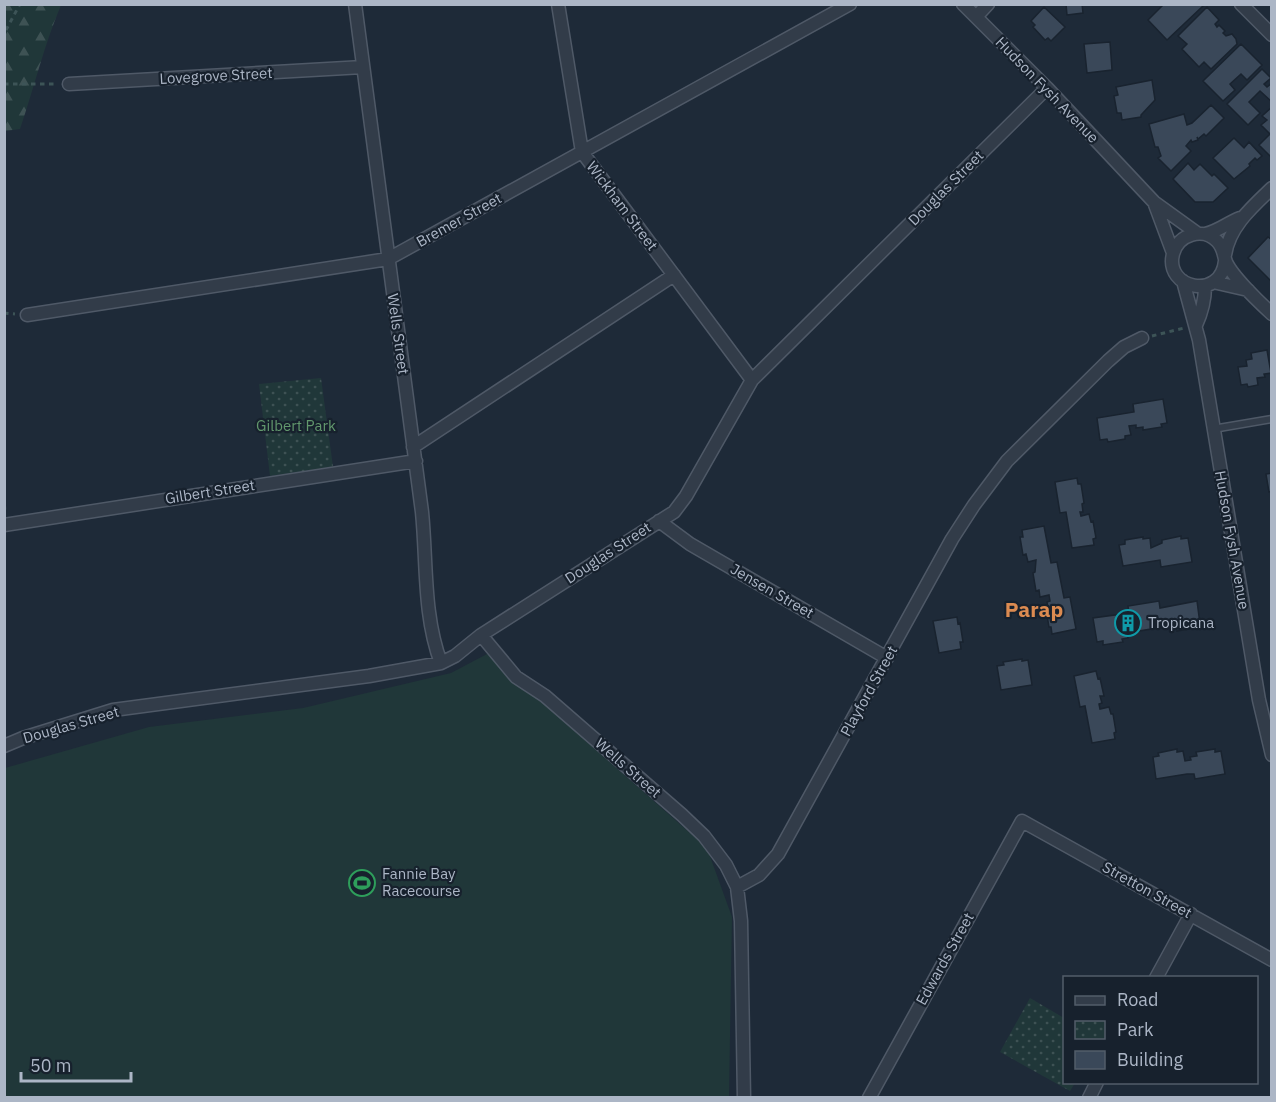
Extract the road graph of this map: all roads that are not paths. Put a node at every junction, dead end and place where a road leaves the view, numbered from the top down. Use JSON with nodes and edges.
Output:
{"nodes":[{"id":1,"x":355,"y":4,"type":"edge"},
{"id":2,"x":558,"y":4,"type":"edge"},
{"id":3,"x":850,"y":4,"type":"edge"},
{"id":4,"x":963,"y":4,"type":"edge"},
{"id":5,"x":988,"y":4,"type":"edge"},
{"id":6,"x":1241,"y":4,"type":"edge"},
{"id":7,"x":976,"y":17,"type":"junction"},
{"id":8,"x":1272,"y":35,"type":"edge"},
{"id":9,"x":363,"y":67,"type":"junction"},
{"id":10,"x":69,"y":84,"type":"road end"},
{"id":11,"x":1047,"y":88,"type":"junction"},
{"id":12,"x":582,"y":152,"type":"junction"},
{"id":13,"x":1272,"y":188,"type":"edge"},
{"id":14,"x":1154,"y":202,"type":"junction"},
{"id":15,"x":1240,"y":219,"type":"junction"},
{"id":16,"x":1201,"y":234,"type":"junction"},
{"id":17,"x":1173,"y":253,"type":"junction"},
{"id":18,"x":1225,"y":258,"type":"junction"},
{"id":19,"x":388,"y":260,"type":"junction"},
{"id":20,"x":674,"y":275,"type":"junction"},
{"id":21,"x":1182,"y":281,"type":"junction"},
{"id":22,"x":1209,"y":284,"type":"junction"},
{"id":23,"x":1248,"y":290,"type":"junction"},
{"id":24,"x":1272,"y":314,"type":"edge"},
{"id":25,"x":27,"y":315,"type":"dead end"},
{"id":26,"x":1196,"y":325,"type":"junction"},
{"id":27,"x":1142,"y":338,"type":"road end"},
{"id":28,"x":752,"y":380,"type":"junction"},
{"id":29,"x":1272,"y":419,"type":"edge"},
{"id":30,"x":1212,"y":429,"type":"junction"},
{"id":31,"x":413,"y":447,"type":"junction"},
{"id":32,"x":416,"y":461,"type":"junction"},
{"id":33,"x":659,"y":521,"type":"junction"},
{"id":34,"x":4,"y":525,"type":"edge"},
{"id":35,"x":481,"y":635,"type":"junction"},
{"id":36,"x":887,"y":658,"type":"junction"},
{"id":37,"x":441,"y":663,"type":"junction"},
{"id":38,"x":4,"y":746,"type":"edge"},
{"id":39,"x":1271,"y":750,"type":"edge"},
{"id":40,"x":1022,"y":821,"type":"joint"},
{"id":41,"x":737,"y":887,"type":"junction"},
{"id":42,"x":1191,"y":914,"type":"junction"},
{"id":43,"x":1272,"y":960,"type":"edge"},
{"id":44,"x":1156,"y":976,"type":"edge"},
{"id":45,"x":1096,"y":1084,"type":"edge"},
{"id":46,"x":744,"y":1098,"type":"edge"},
{"id":47,"x":869,"y":1098,"type":"edge"},
{"id":48,"x":1089,"y":1098,"type":"edge"}],
"edges":[{"from":1,"to":9,"type":"street","name":"Wells Street"},
{"from":2,"to":12,"type":"street","name":"Wickham Street"},
{"from":3,"to":12,"type":"street","name":"Bremer Street"},
{"from":4,"to":7,"type":"street","name":"Hudson Fysh Avenue"},
{"from":5,"to":7,"type":"street"},
{"from":6,"to":8,"type":"street"},
{"from":7,"to":11,"type":"street","name":"Hudson Fysh Avenue"},
{"from":9,"to":10,"type":"street","name":"Lovegrove Street"},
{"from":9,"to":19,"type":"street","name":"Wells Street"},
{"from":11,"to":14,"type":"street","name":"Hudson Fysh Avenue"},
{"from":11,"to":28,"type":"street","name":"Douglas Street"},
{"from":12,"to":19,"type":"street","name":"Bremer Street"},
{"from":12,"to":20,"type":"street","name":"Wickham Street"},
{"from":13,"to":15,"type":"street"},
{"from":14,"to":16,"type":"street"},
{"from":14,"to":17,"type":"street"},
{"from":15,"to":16,"type":"street"},
{"from":15,"to":18,"type":"street"},
{"from":16,"to":17,"type":"street"},
{"from":16,"to":18,"type":"street"},
{"from":17,"to":21,"type":"street"},
{"from":18,"to":22,"type":"street"},
{"from":18,"to":23,"type":"street"},
{"from":19,"to":25,"type":"street","name":"Bremer Street"},
{"from":19,"to":31,"type":"street","name":"Wells Street"},
{"from":20,"to":28,"type":"street","name":"Wickham Street"},
{"from":20,"to":31,"type":"street"},
{"from":21,"to":22,"type":"street"},
{"from":21,"to":26,"type":"street","name":"Hudson Fysh Avenue"},
{"from":22,"to":23,"type":"street"},
{"from":22,"to":26,"type":"street"},
{"from":23,"to":24,"type":"street"},
{"from":26,"to":30,"type":"street","name":"Hudson Fysh Avenue"},
{"from":27,"to":36,"type":"street","name":"Playford Street"},
{"from":28,"to":33,"type":"street","name":"Douglas Street"},
{"from":29,"to":30,"type":"lane"},
{"from":30,"to":39,"type":"street","name":"Hudson Fysh Avenue"},
{"from":31,"to":32,"type":"street","name":"Wells Street"},
{"from":32,"to":34,"type":"street","name":"Gilbert Street"},
{"from":32,"to":37,"type":"street","name":"Wells Street"},
{"from":33,"to":35,"type":"street","name":"Douglas Street"},
{"from":33,"to":36,"type":"street","name":"Jensen Street"},
{"from":35,"to":37,"type":"street","name":"Douglas Street"},
{"from":35,"to":41,"type":"street","name":"Wells Street"},
{"from":36,"to":41,"type":"street","name":"Playford Street"},
{"from":37,"to":38,"type":"street","name":"Douglas Street"},
{"from":40,"to":42,"type":"street","name":"Stretton Street"},
{"from":40,"to":47,"type":"street","name":"Edwards Street"},
{"from":41,"to":46,"type":"street"},
{"from":42,"to":43,"type":"street","name":"Stretton Street"},
{"from":42,"to":44,"type":"street"},
{"from":45,"to":48,"type":"street"}]}
